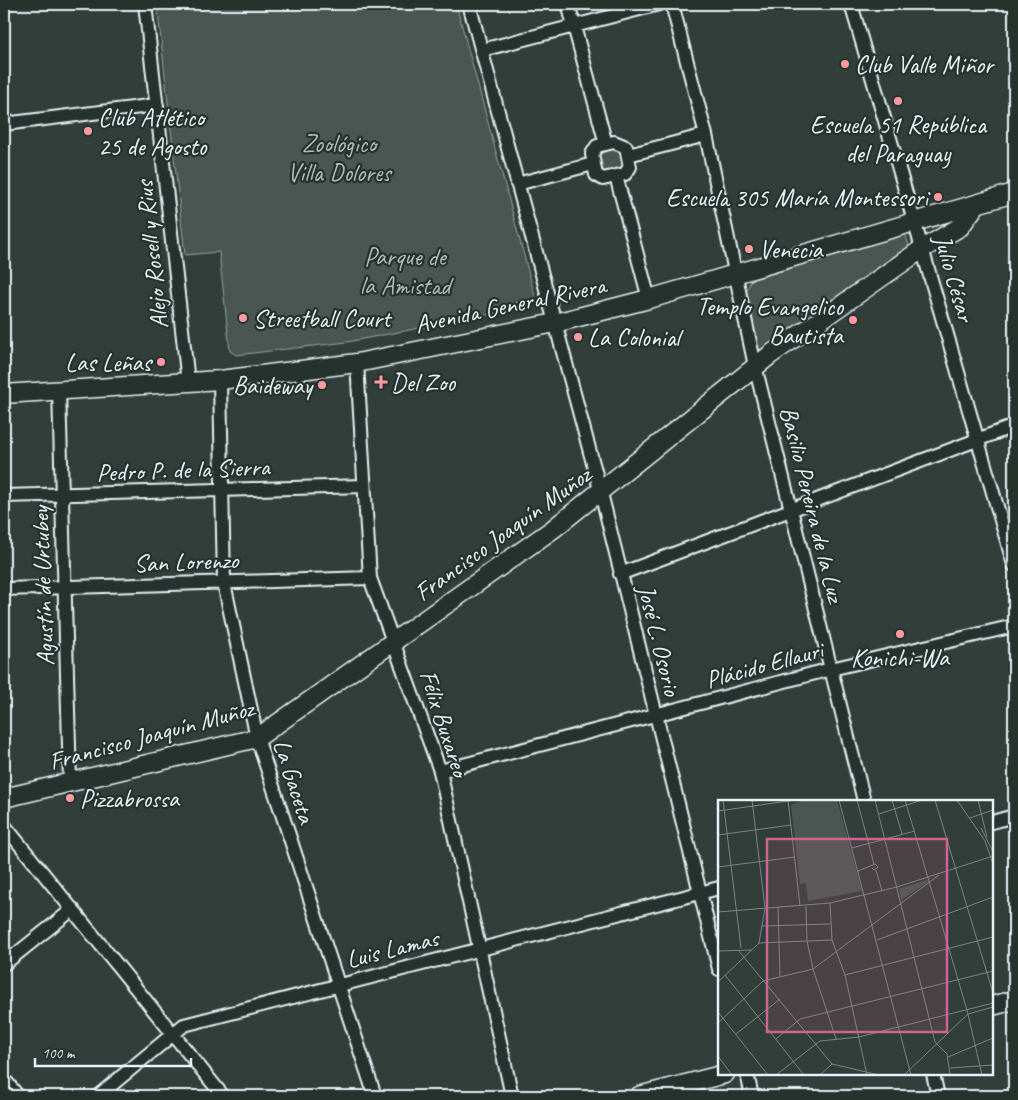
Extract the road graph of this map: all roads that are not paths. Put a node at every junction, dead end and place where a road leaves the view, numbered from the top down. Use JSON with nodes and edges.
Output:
{"nodes":[{"id":1,"x":144,"y":4,"type":"edge"},
{"id":2,"x":469,"y":4,"type":"edge"},
{"id":3,"x":568,"y":4,"type":"edge"},
{"id":4,"x":659,"y":4,"type":"edge"},
{"id":5,"x":672,"y":4,"type":"edge"},
{"id":6,"x":851,"y":4,"type":"edge"},
{"id":7,"x":574,"y":26,"type":"junction"},
{"id":8,"x":482,"y":50,"type":"junction"},
{"id":9,"x":157,"y":105,"type":"junction"},
{"id":10,"x":4,"y":124,"type":"edge"},
{"id":11,"x":706,"y":135,"type":"junction"},
{"id":12,"x":610,"y":143,"type":"junction"},
{"id":13,"x":628,"y":155,"type":"junction"},
{"id":14,"x":593,"y":164,"type":"junction"},
{"id":15,"x":616,"y":176,"type":"junction"},
{"id":16,"x":517,"y":184,"type":"junction"},
{"id":17,"x":1014,"y":193,"type":"edge"},
{"id":18,"x":976,"y":205,"type":"junction"},
{"id":19,"x":915,"y":220,"type":"junction"},
{"id":20,"x":922,"y":250,"type":"junction"},
{"id":21,"x":736,"y":274,"type":"junction"},
{"id":22,"x":649,"y":299,"type":"junction"},
{"id":23,"x":555,"y":323,"type":"junction"},
{"id":24,"x":357,"y":363,"type":"junction"},
{"id":25,"x":755,"y":366,"type":"junction"},
{"id":26,"x":220,"y":380,"type":"junction"},
{"id":27,"x":188,"y":382,"type":"junction"},
{"id":28,"x":59,"y":390,"type":"junction"},
{"id":29,"x":4,"y":394,"type":"edge"},
{"id":30,"x":1014,"y":426,"type":"edge"},
{"id":31,"x":978,"y":440,"type":"junction"},
{"id":32,"x":364,"y":486,"type":"junction"},
{"id":33,"x":222,"y":490,"type":"junction"},
{"id":34,"x":601,"y":493,"type":"junction"},
{"id":35,"x":62,"y":494,"type":"junction"},
{"id":36,"x":4,"y":496,"type":"edge"},
{"id":37,"x":792,"y":510,"type":"junction"},
{"id":38,"x":1014,"y":565,"type":"edge"},
{"id":39,"x":620,"y":574,"type":"junction"},
{"id":40,"x":370,"y":578,"type":"junction"},
{"id":41,"x":224,"y":583,"type":"junction"},
{"id":42,"x":65,"y":588,"type":"junction"},
{"id":43,"x":4,"y":589,"type":"edge"},
{"id":44,"x":1014,"y":626,"type":"edge"},
{"id":45,"x":394,"y":643,"type":"junction"},
{"id":46,"x":831,"y":669,"type":"junction"},
{"id":47,"x":655,"y":716,"type":"junction"},
{"id":48,"x":257,"y":738,"type":"junction"},
{"id":49,"x":440,"y":771,"type":"junction"},
{"id":50,"x":70,"y":780,"type":"junction"},
{"id":51,"x":4,"y":798,"type":"edge"},
{"id":52,"x":864,"y":800,"type":"edge"},
{"id":53,"x":1014,"y":816,"type":"edge"},
{"id":54,"x":993,"y":822,"type":"edge"},
{"id":55,"x":4,"y":825,"type":"edge"},
{"id":56,"x":718,"y":888,"type":"edge"},
{"id":57,"x":699,"y":893,"type":"junction"},
{"id":58,"x":73,"y":909,"type":"junction"},
{"id":59,"x":478,"y":950,"type":"junction"},
{"id":60,"x":4,"y":964,"type":"edge"},
{"id":61,"x":718,"y":965,"type":"edge"},
{"id":62,"x":338,"y":984,"type":"junction"},
{"id":63,"x":1014,"y":1000,"type":"edge"},
{"id":64,"x":993,"y":1006,"type":"edge"},
{"id":65,"x":174,"y":1035,"type":"junction"},
{"id":66,"x":720,"y":1075,"type":"edge"},
{"id":67,"x":747,"y":1075,"type":"edge"},
{"id":68,"x":933,"y":1075,"type":"edge"},
{"id":69,"x":4,"y":1078,"type":"edge"},
{"id":70,"x":18,"y":1096,"type":"edge"},
{"id":71,"x":98,"y":1096,"type":"edge"},
{"id":72,"x":223,"y":1096,"type":"edge"},
{"id":73,"x":375,"y":1096,"type":"edge"},
{"id":74,"x":512,"y":1096,"type":"edge"},
{"id":75,"x":639,"y":1096,"type":"edge"},
{"id":76,"x":752,"y":1096,"type":"edge"},
{"id":77,"x":938,"y":1096,"type":"edge"}],
"edges":[{"from":1,"to":9,"type":"street","name":"Alejo Rosell y Rius"},
{"from":2,"to":8,"type":"street","name":"José L. Osorio"},
{"from":3,"to":7,"type":"street"},
{"from":4,"to":7,"type":"street"},
{"from":5,"to":11,"type":"street","name":"Basilio Pereira de la Luz"},
{"from":6,"to":19,"type":"street","name":"Julio César"},
{"from":7,"to":8,"type":"street"},
{"from":7,"to":12,"type":"street"},
{"from":8,"to":16,"type":"street","name":"José L. Osorio"},
{"from":9,"to":10,"type":"street"},
{"from":9,"to":27,"type":"street","name":"Alejo Rosell y Rius"},
{"from":11,"to":13,"type":"street"},
{"from":11,"to":21,"type":"street","name":"Basilio Pereira de la Luz"},
{"from":12,"to":13,"type":"street"},
{"from":12,"to":14,"type":"street"},
{"from":13,"to":15,"type":"street"},
{"from":14,"to":15,"type":"street"},
{"from":14,"to":16,"type":"street"},
{"from":15,"to":22,"type":"street"},
{"from":16,"to":23,"type":"street","name":"José L. Osorio"},
{"from":17,"to":18,"type":"street","name":"Avenida General Rivera"},
{"from":18,"to":19,"type":"street","name":"Avenida General Rivera"},
{"from":18,"to":20,"type":"street","name":"Francisco Joaquín Muñoz"},
{"from":19,"to":20,"type":"street","name":"Julio César"},
{"from":19,"to":21,"type":"street","name":"Avenida General Rivera"},
{"from":20,"to":25,"type":"street","name":"Francisco Joaquín Muñoz"},
{"from":20,"to":31,"type":"street","name":"Julio César"},
{"from":21,"to":22,"type":"street","name":"Avenida General Rivera"},
{"from":21,"to":25,"type":"street","name":"Basilio Pereira de la Luz"},
{"from":22,"to":23,"type":"street","name":"Avenida General Rivera"},
{"from":23,"to":24,"type":"street","name":"Avenida General Rivera"},
{"from":23,"to":34,"type":"street","name":"José L. Osorio"},
{"from":24,"to":26,"type":"street","name":"Avenida General Rivera"},
{"from":24,"to":32,"type":"street","name":"Félix Buxareo"},
{"from":25,"to":34,"type":"street","name":"Francisco Joaquín Muñoz"},
{"from":25,"to":37,"type":"street","name":"Basilio Pereira de la Luz"},
{"from":26,"to":27,"type":"street","name":"Avenida General Rivera"},
{"from":26,"to":33,"type":"street","name":"La Gaceta"},
{"from":27,"to":28,"type":"street","name":"Avenida General Rivera"},
{"from":28,"to":29,"type":"street","name":"Avenida General Rivera"},
{"from":28,"to":35,"type":"street","name":"Agustín de Urtubey"},
{"from":30,"to":31,"type":"street"},
{"from":31,"to":37,"type":"street"},
{"from":31,"to":38,"type":"street","name":"Julio César"},
{"from":32,"to":33,"type":"street","name":"Pedro P. de la Sierra"},
{"from":32,"to":40,"type":"street","name":"Félix Buxareo"},
{"from":33,"to":35,"type":"street","name":"Pedro P. de la Sierra"},
{"from":33,"to":41,"type":"street","name":"La Gaceta"},
{"from":34,"to":39,"type":"street","name":"José L. Osorio"},
{"from":34,"to":45,"type":"street","name":"Francisco Joaquín Muñoz"},
{"from":35,"to":36,"type":"street","name":"Pedro P. de la Sierra"},
{"from":35,"to":42,"type":"street","name":"Agustín de Urtubey"},
{"from":37,"to":39,"type":"street"},
{"from":37,"to":46,"type":"street","name":"Basilio Pereira de la Luz"},
{"from":39,"to":47,"type":"street","name":"José L. Osorio"},
{"from":40,"to":41,"type":"street","name":"San Lorenzo"},
{"from":40,"to":45,"type":"street","name":"Félix Buxareo"},
{"from":41,"to":42,"type":"street","name":"San Lorenzo"},
{"from":41,"to":48,"type":"street","name":"La Gaceta"},
{"from":42,"to":43,"type":"street","name":"San Lorenzo"},
{"from":42,"to":50,"type":"street","name":"Agustín de Urtubey"},
{"from":44,"to":46,"type":"street","name":"Plácido Ellauri"},
{"from":45,"to":48,"type":"street","name":"Francisco Joaquín Muñoz"},
{"from":45,"to":49,"type":"street","name":"Félix Buxareo"},
{"from":46,"to":47,"type":"street","name":"Plácido Ellauri"},
{"from":46,"to":52,"type":"street","name":"Basilio Pereira de la Luz"},
{"from":47,"to":49,"type":"street","name":"Plácido Ellauri"},
{"from":47,"to":57,"type":"street","name":"José L. Osorio"},
{"from":48,"to":50,"type":"street","name":"Francisco Joaquín Muñoz"},
{"from":48,"to":62,"type":"street","name":"La Gaceta"},
{"from":49,"to":59,"type":"street","name":"Félix Buxareo"},
{"from":50,"to":51,"type":"street","name":"Francisco Joaquín Muñoz"},
{"from":53,"to":54,"type":"street"},
{"from":55,"to":58,"type":"street"},
{"from":56,"to":57,"type":"street","name":"Luis Lamas"},
{"from":57,"to":59,"type":"street","name":"Luis Lamas"},
{"from":57,"to":61,"type":"street","name":"José L. Osorio"},
{"from":58,"to":60,"type":"street"},
{"from":58,"to":65,"type":"street"},
{"from":59,"to":62,"type":"street","name":"Luis Lamas"},
{"from":59,"to":74,"type":"street","name":"Félix Buxareo"},
{"from":62,"to":65,"type":"street","name":"Luis Lamas"},
{"from":62,"to":73,"type":"street","name":"La Gaceta"},
{"from":63,"to":64,"type":"street"},
{"from":65,"to":71,"type":"street","name":"Luis Lamas"},
{"from":65,"to":72,"type":"street"},
{"from":66,"to":75,"type":"street"},
{"from":67,"to":76,"type":"street"},
{"from":68,"to":77,"type":"street"},
{"from":69,"to":70,"type":"street"}]}
